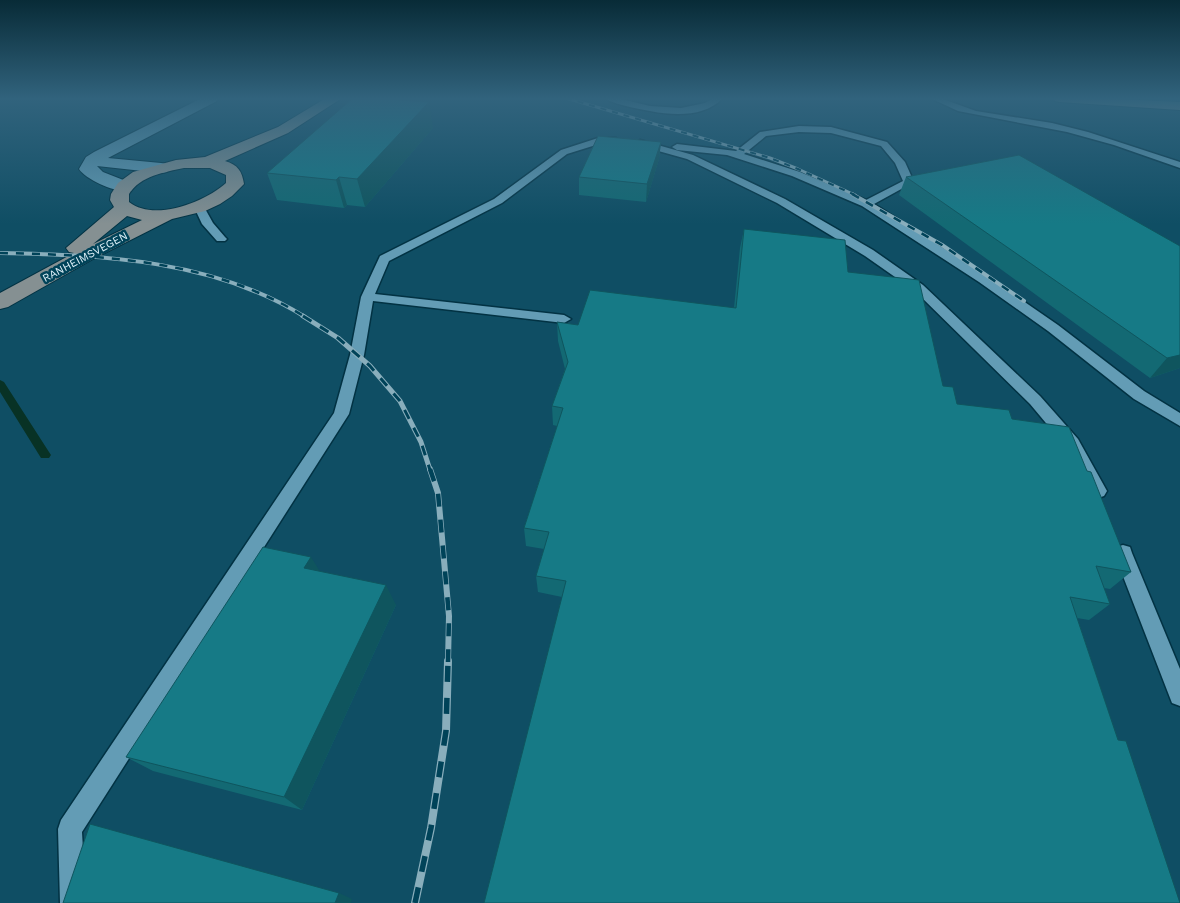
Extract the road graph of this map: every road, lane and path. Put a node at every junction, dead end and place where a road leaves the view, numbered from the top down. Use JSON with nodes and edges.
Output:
{"nodes":[{"id":1,"x":129,"y":140,"type":"edge"},
{"id":2,"x":259,"y":140,"type":"edge"},
{"id":3,"x":283,"y":140,"type":"edge"},
{"id":4,"x":620,"y":140,"type":"edge"},
{"id":5,"x":624,"y":140,"type":"edge"},
{"id":6,"x":755,"y":140,"type":"edge"},
{"id":7,"x":869,"y":140,"type":"edge"},
{"id":8,"x":1104,"y":140,"type":"edge"},
{"id":9,"x":643,"y":144,"type":"junction"},
{"id":10,"x":737,"y":155,"type":"junction"},
{"id":11,"x":92,"y":161,"type":"junction"},
{"id":12,"x":206,"y":162,"type":"junction"},
{"id":13,"x":246,"y":164,"type":"junction"},
{"id":14,"x":1180,"y":165,"type":"edge"},
{"id":15,"x":161,"y":168,"type":"junction"},
{"id":16,"x":125,"y":187,"type":"junction"},
{"id":17,"x":866,"y":204,"type":"junction"},
{"id":18,"x":199,"y":207,"type":"junction"},
{"id":19,"x":125,"y":208,"type":"junction"},
{"id":20,"x":170,"y":214,"type":"junction"},
{"id":21,"x":221,"y":238,"type":"dead end"},
{"id":22,"x":367,"y":297,"type":"junction"},
{"id":23,"x":0,"y":301,"type":"edge"},
{"id":24,"x":564,"y":319,"type":"dead end"},
{"id":25,"x":1180,"y":420,"type":"edge"},
{"id":26,"x":1104,"y":506,"type":"edge"},
{"id":27,"x":1118,"y":542,"type":"edge"},
{"id":28,"x":1180,"y":695,"type":"edge"},
{"id":29,"x":73,"y":903,"type":"edge"}],
"edges":[{"from":1,"to":11,"type":"street"},
{"from":2,"to":12,"type":"street"},
{"from":3,"to":13,"type":"street"},
{"from":4,"to":22,"type":"lane"},
{"from":5,"to":9,"type":"lane"},
{"from":6,"to":10,"type":"lane"},
{"from":7,"to":17,"type":"lane"},
{"from":8,"to":14,"type":"lane"},
{"from":9,"to":10,"type":"lane"},
{"from":9,"to":26,"type":"lane"},
{"from":10,"to":17,"type":"lane"},
{"from":11,"to":15,"type":"street"},
{"from":11,"to":16,"type":"street"},
{"from":12,"to":13,"type":"street"},
{"from":12,"to":15,"type":"street"},
{"from":13,"to":18,"type":"street"},
{"from":15,"to":16,"type":"street"},
{"from":16,"to":19,"type":"street"},
{"from":17,"to":25,"type":"lane"},
{"from":18,"to":20,"type":"street"},
{"from":18,"to":21,"type":"lane"},
{"from":19,"to":20,"type":"street"},
{"from":19,"to":23,"type":"street","name":"RANHEIMSVEGEN"},
{"from":20,"to":23,"type":"street","name":"RANHEIMSVEGEN"},
{"from":22,"to":24,"type":"lane"},
{"from":22,"to":29,"type":"lane"},
{"from":27,"to":28,"type":"lane"}]}
